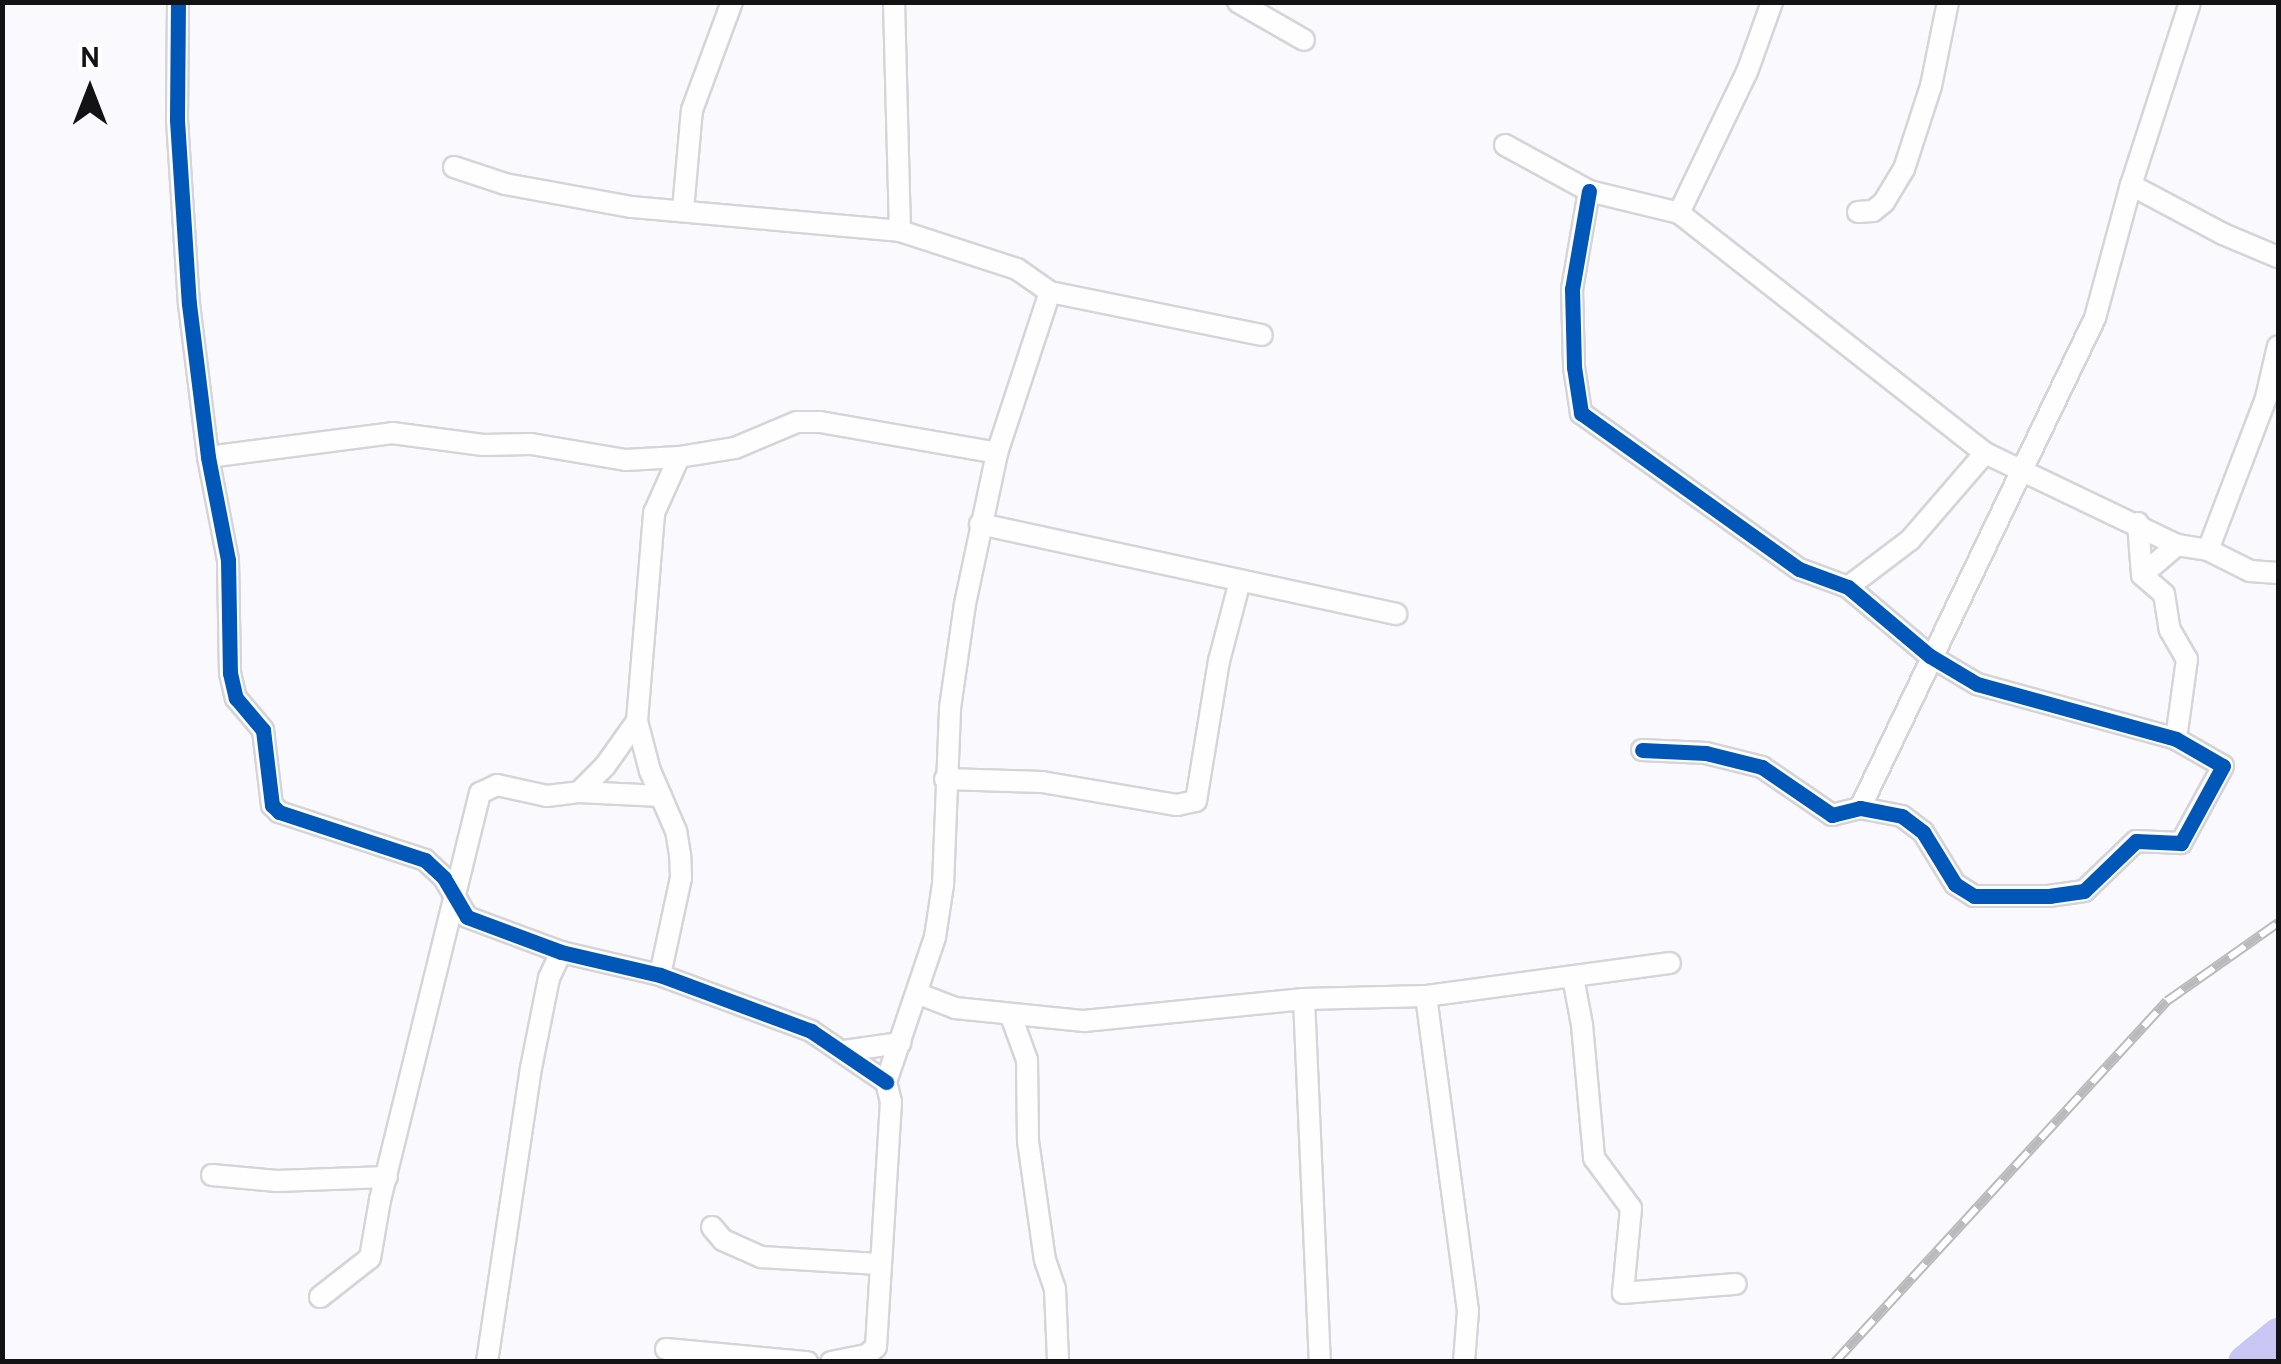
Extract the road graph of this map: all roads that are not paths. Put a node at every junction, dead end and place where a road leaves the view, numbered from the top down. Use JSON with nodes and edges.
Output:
{"nodes":[{"id":1,"x":178,"y":2,"type":"edge"},
{"id":2,"x":732,"y":2,"type":"edge"},
{"id":3,"x":894,"y":2,"type":"edge"},
{"id":4,"x":1238,"y":2,"type":"edge"},
{"id":5,"x":1772,"y":2,"type":"edge"},
{"id":6,"x":1948,"y":2,"type":"edge"},
{"id":7,"x":2190,"y":2,"type":"edge"},
{"id":8,"x":1304,"y":40,"type":"dead end"},
{"id":9,"x":1506,"y":144,"type":"dead end"},
{"id":10,"x":454,"y":166,"type":"dead end"},
{"id":11,"x":2131,"y":185,"type":"junction"},
{"id":12,"x":1589,"y":191,"type":"junction"},
{"id":13,"x":683,"y":210,"type":"junction"},
{"id":14,"x":1858,"y":212,"type":"dead end"},
{"id":15,"x":1679,"y":213,"type":"junction"},
{"id":16,"x":900,"y":231,"type":"junction"},
{"id":17,"x":2278,"y":257,"type":"edge"},
{"id":18,"x":1050,"y":292,"type":"junction"},
{"id":19,"x":1262,"y":335,"type":"dead end"},
{"id":20,"x":2278,"y":346,"type":"edge"},
{"id":21,"x":997,"y":453,"type":"junction"},
{"id":22,"x":1985,"y":453,"type":"junction"},
{"id":23,"x":679,"y":457,"type":"junction"},
{"id":24,"x":208,"y":458,"type":"junction"},
{"id":25,"x":2020,"y":472,"type":"junction"},
{"id":26,"x":2138,"y":523,"type":"junction"},
{"id":27,"x":980,"y":524,"type":"junction"},
{"id":28,"x":2177,"y":545,"type":"junction"},
{"id":29,"x":2208,"y":550,"type":"junction"},
{"id":30,"x":2278,"y":574,"type":"edge"},
{"id":31,"x":2142,"y":575,"type":"junction"},
{"id":32,"x":1240,"y":581,"type":"junction"},
{"id":33,"x":1848,"y":587,"type":"junction"},
{"id":34,"x":1396,"y":614,"type":"dead end"},
{"id":35,"x":1930,"y":656,"type":"junction"},
{"id":36,"x":637,"y":721,"type":"junction"},
{"id":37,"x":2176,"y":739,"type":"junction"},
{"id":38,"x":1642,"y":750,"type":"dead end"},
{"id":39,"x":945,"y":778,"type":"junction"},
{"id":40,"x":579,"y":792,"type":"junction"},
{"id":41,"x":661,"y":796,"type":"junction"},
{"id":42,"x":1860,"y":808,"type":"junction"},
{"id":43,"x":454,"y":901,"type":"junction"},
{"id":44,"x":561,"y":952,"type":"junction"},
{"id":45,"x":1670,"y":963,"type":"dead end"},
{"id":46,"x":660,"y":975,"type":"junction"},
{"id":47,"x":1573,"y":977,"type":"junction"},
{"id":48,"x":919,"y":994,"type":"junction"},
{"id":49,"x":1426,"y":996,"type":"junction"},
{"id":50,"x":1304,"y":999,"type":"junction"},
{"id":51,"x":1011,"y":1016,"type":"junction"},
{"id":52,"x":900,"y":1042,"type":"junction"},
{"id":53,"x":844,"y":1052,"type":"junction"},
{"id":54,"x":886,"y":1082,"type":"junction"},
{"id":55,"x":212,"y":1175,"type":"dead end"},
{"id":56,"x":387,"y":1177,"type":"junction"},
{"id":57,"x":712,"y":1227,"type":"dead end"},
{"id":58,"x":880,"y":1264,"type":"junction"},
{"id":59,"x":1736,"y":1284,"type":"dead end"},
{"id":60,"x":320,"y":1297,"type":"dead end"},
{"id":61,"x":666,"y":1349,"type":"dead end"},
{"id":62,"x":487,"y":1362,"type":"edge"},
{"id":63,"x":808,"y":1362,"type":"edge"},
{"id":64,"x":831,"y":1362,"type":"edge"},
{"id":65,"x":1058,"y":1362,"type":"edge"},
{"id":66,"x":1320,"y":1362,"type":"edge"},
{"id":67,"x":1464,"y":1362,"type":"edge"}],
"edges":[{"from":1,"to":24,"type":"street"},
{"from":2,"to":13,"type":"street"},
{"from":3,"to":16,"type":"street"},
{"from":4,"to":8,"type":"street"},
{"from":5,"to":15,"type":"street"},
{"from":6,"to":14,"type":"street"},
{"from":7,"to":11,"type":"street"},
{"from":9,"to":12,"type":"street"},
{"from":10,"to":13,"type":"street"},
{"from":11,"to":17,"type":"street"},
{"from":11,"to":25,"type":"street"},
{"from":12,"to":15,"type":"street"},
{"from":12,"to":33,"type":"street"},
{"from":13,"to":16,"type":"street"},
{"from":15,"to":22,"type":"street"},
{"from":16,"to":18,"type":"street"},
{"from":18,"to":19,"type":"street"},
{"from":18,"to":21,"type":"street"},
{"from":20,"to":29,"type":"street"},
{"from":21,"to":23,"type":"street"},
{"from":21,"to":27,"type":"street"},
{"from":22,"to":25,"type":"street"},
{"from":22,"to":33,"type":"street"},
{"from":23,"to":24,"type":"street"},
{"from":23,"to":36,"type":"street"},
{"from":24,"to":43,"type":"street"},
{"from":25,"to":26,"type":"street"},
{"from":25,"to":35,"type":"street"},
{"from":26,"to":28,"type":"street"},
{"from":26,"to":31,"type":"street"},
{"from":27,"to":32,"type":"street"},
{"from":27,"to":39,"type":"street"},
{"from":28,"to":29,"type":"street"},
{"from":28,"to":31,"type":"street"},
{"from":29,"to":30,"type":"street"},
{"from":31,"to":37,"type":"street"},
{"from":32,"to":34,"type":"street"},
{"from":32,"to":39,"type":"street"},
{"from":33,"to":35,"type":"street"},
{"from":35,"to":37,"type":"street"},
{"from":35,"to":42,"type":"street"},
{"from":36,"to":40,"type":"street"},
{"from":36,"to":41,"type":"street"},
{"from":37,"to":42,"type":"street"},
{"from":38,"to":42,"type":"street"},
{"from":39,"to":48,"type":"street"},
{"from":40,"to":41,"type":"street"},
{"from":40,"to":43,"type":"street"},
{"from":41,"to":46,"type":"street"},
{"from":43,"to":44,"type":"street"},
{"from":43,"to":56,"type":"street"},
{"from":44,"to":46,"type":"street"},
{"from":44,"to":62,"type":"street"},
{"from":45,"to":47,"type":"street"},
{"from":46,"to":53,"type":"street"},
{"from":47,"to":49,"type":"street"},
{"from":47,"to":59,"type":"street"},
{"from":48,"to":51,"type":"street"},
{"from":48,"to":52,"type":"street"},
{"from":49,"to":50,"type":"street"},
{"from":49,"to":67,"type":"street"},
{"from":50,"to":51,"type":"street"},
{"from":50,"to":66,"type":"street"},
{"from":51,"to":65,"type":"street"},
{"from":52,"to":53,"type":"street"},
{"from":52,"to":54,"type":"street"},
{"from":53,"to":54,"type":"street"},
{"from":54,"to":58,"type":"street"},
{"from":55,"to":56,"type":"street"},
{"from":56,"to":60,"type":"street"},
{"from":57,"to":58,"type":"street"},
{"from":58,"to":64,"type":"street"},
{"from":61,"to":63,"type":"street"}]}
